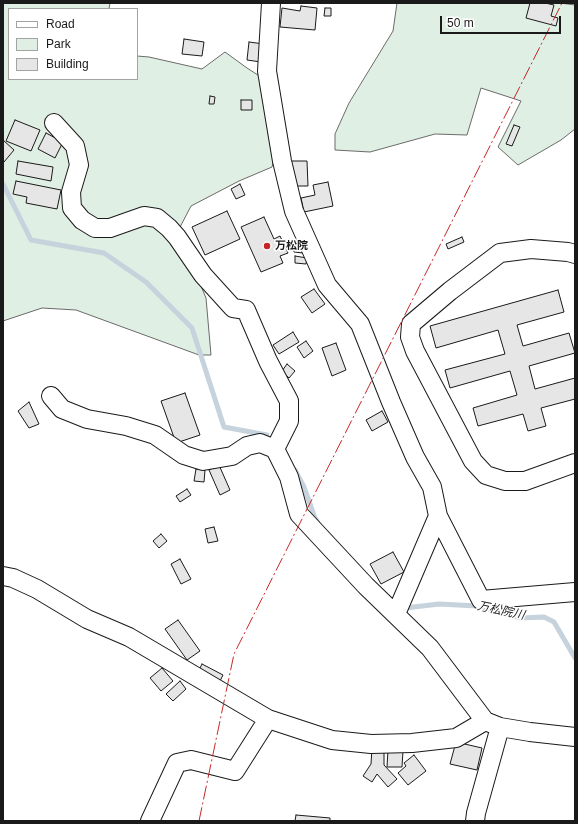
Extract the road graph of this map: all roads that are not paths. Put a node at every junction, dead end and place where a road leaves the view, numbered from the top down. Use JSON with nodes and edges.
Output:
{"nodes":[{"id":1,"x":271,"y":3,"type":"edge"},
{"id":2,"x":54,"y":123,"type":"dead end"},
{"id":3,"x":575,"y":254,"type":"edge"},
{"id":4,"x":51,"y":396,"type":"dead end"},
{"id":5,"x":275,"y":449,"type":"junction"},
{"id":6,"x":575,"y":463,"type":"edge"},
{"id":7,"x":438,"y":516,"type":"junction"},
{"id":8,"x":3,"y":576,"type":"edge"},
{"id":9,"x":575,"y":592,"type":"edge"},
{"id":10,"x":396,"y":614,"type":"junction"},
{"id":11,"x":268,"y":719,"type":"junction"},
{"id":12,"x":493,"y":724,"type":"junction"},
{"id":13,"x":575,"y":738,"type":"edge"},
{"id":14,"x":150,"y":821,"type":"edge"},
{"id":15,"x":475,"y":821,"type":"edge"}],
"edges":[{"from":1,"to":7,"type":"street"},
{"from":2,"to":5,"type":"street"},
{"from":3,"to":6,"type":"street"},
{"from":4,"to":5,"type":"street"},
{"from":5,"to":10,"type":"street"},
{"from":7,"to":9,"type":"street"},
{"from":7,"to":10,"type":"street"},
{"from":8,"to":11,"type":"street"},
{"from":10,"to":12,"type":"street"},
{"from":11,"to":12,"type":"street"},
{"from":11,"to":14,"type":"street"},
{"from":12,"to":13,"type":"street"},
{"from":12,"to":15,"type":"street"}]}
